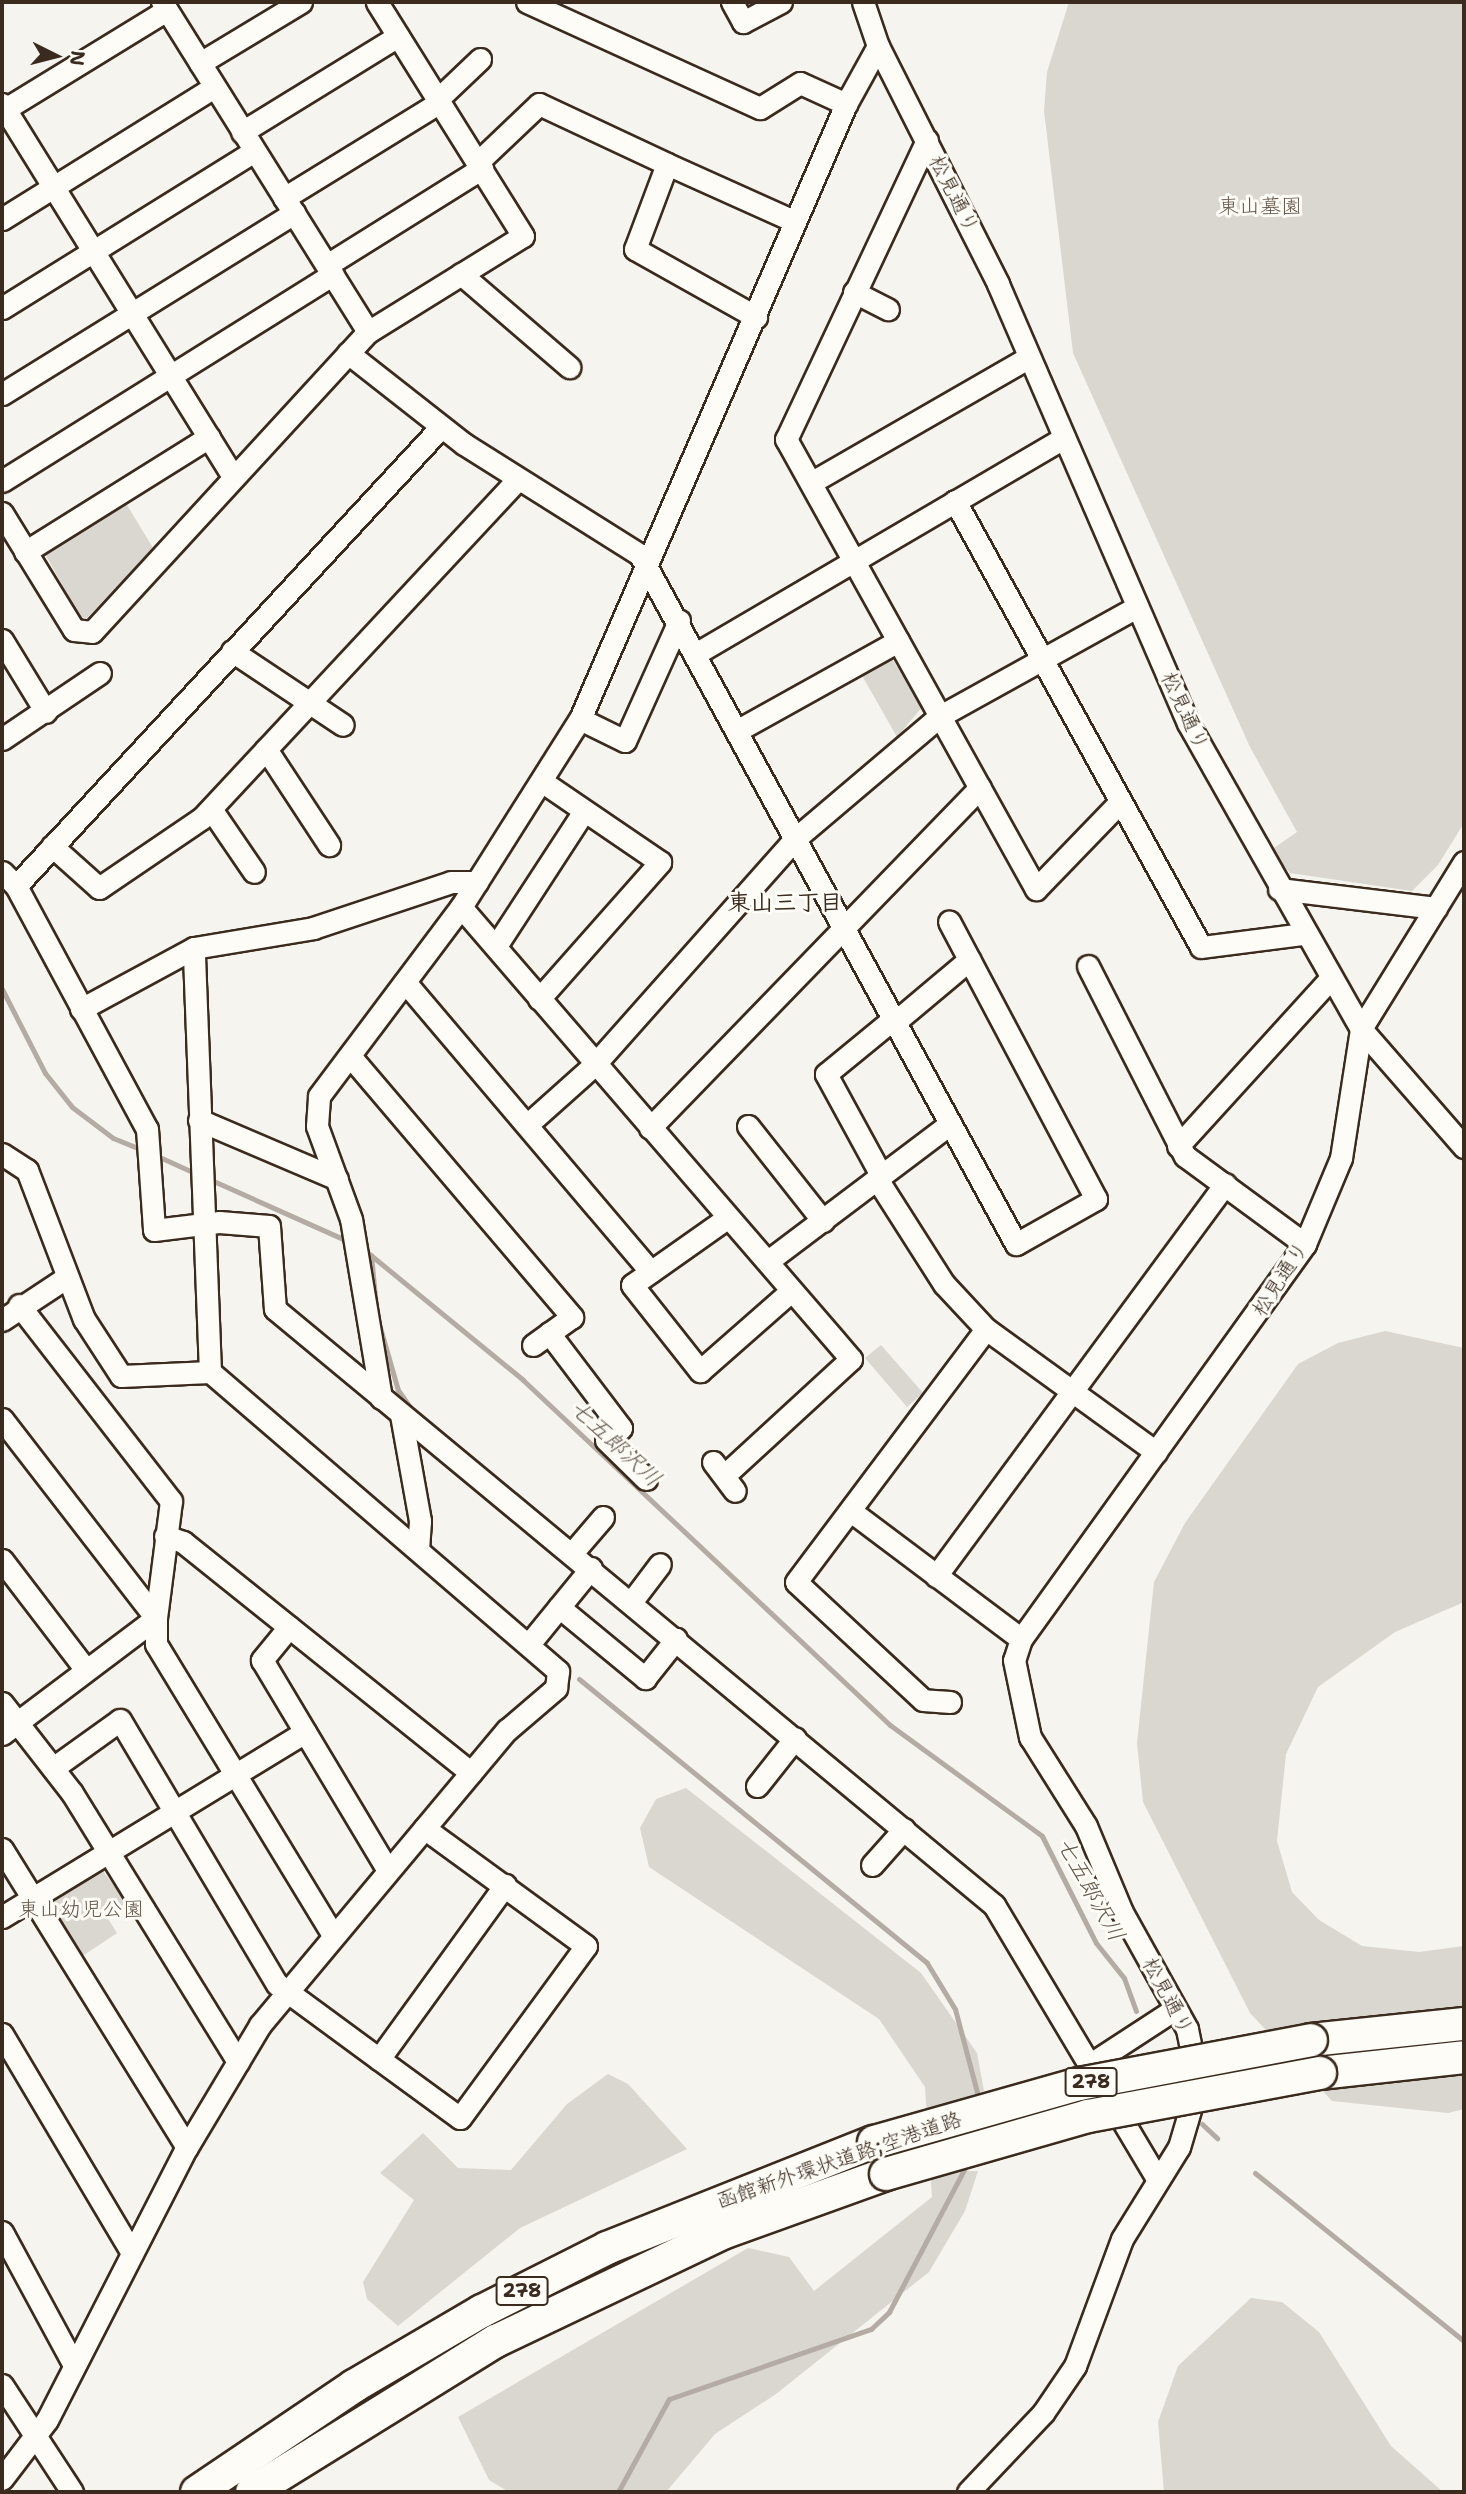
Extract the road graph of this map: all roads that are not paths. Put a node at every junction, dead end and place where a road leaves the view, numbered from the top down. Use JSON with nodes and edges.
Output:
{"nodes":[{"id":1,"x":301,"y":2,"type":"edge"},
{"id":2,"x":377,"y":2,"type":"edge"},
{"id":3,"x":527,"y":2,"type":"edge"},
{"id":4,"x":732,"y":2,"type":"edge"},
{"id":5,"x":781,"y":2,"type":"edge"},
{"id":6,"x":863,"y":2,"type":"edge"},
{"id":7,"x":164,"y":6,"type":"edge"},
{"id":8,"x":278,"y":8,"type":"edge"},
{"id":9,"x":398,"y":36,"type":"junction"},
{"id":10,"x":878,"y":46,"type":"junction"},
{"id":11,"x":480,"y":59,"type":"dead end"},
{"id":12,"x":201,"y":63,"type":"junction"},
{"id":13,"x":214,"y":87,"type":"junction"},
{"id":14,"x":439,"y":101,"type":"junction"},
{"id":15,"x":846,"y":104,"type":"junction"},
{"id":16,"x":3,"y":108,"type":"edge"},
{"id":17,"x":242,"y":132,"type":"junction"},
{"id":18,"x":927,"y":140,"type":"junction"},
{"id":19,"x":254,"y":151,"type":"junction"},
{"id":20,"x":667,"y":164,"type":"junction"},
{"id":21,"x":480,"y":165,"type":"junction"},
{"id":22,"x":53,"y":188,"type":"junction"},
{"id":23,"x":289,"y":206,"type":"junction"},
{"id":24,"x":2,"y":219,"type":"edge"},
{"id":25,"x":794,"y":221,"type":"junction"},
{"id":26,"x":93,"y":251,"type":"junction"},
{"id":27,"x":330,"y":269,"type":"junction"},
{"id":28,"x":461,"y":274,"type":"junction"},
{"id":29,"x":854,"y":292,"type":"junction"},
{"id":30,"x":2,"y":308,"type":"edge"},
{"id":31,"x":888,"y":309,"type":"dead end"},
{"id":32,"x":131,"y":314,"type":"junction"},
{"id":33,"x":755,"y":317,"type":"junction"},
{"id":34,"x":368,"y":332,"type":"junction"},
{"id":35,"x":348,"y":353,"type":"junction"},
{"id":36,"x":1029,"y":358,"type":"junction"},
{"id":37,"x":569,"y":367,"type":"dead end"},
{"id":38,"x":171,"y":376,"type":"junction"},
{"id":39,"x":2,"y":394,"type":"edge"},
{"id":40,"x":441,"y":427,"type":"junction"},
{"id":41,"x":209,"y":437,"type":"junction"},
{"id":42,"x":1064,"y":438,"type":"junction"},
{"id":43,"x":233,"y":476,"type":"junction"},
{"id":44,"x":518,"y":479,"type":"junction"},
{"id":45,"x":2,"y":481,"type":"edge"},
{"id":46,"x":812,"y":482,"type":"junction"},
{"id":47,"x":956,"y":501,"type":"junction"},
{"id":48,"x":2,"y":513,"type":"edge"},
{"id":49,"x":25,"y":552,"type":"junction"},
{"id":50,"x":855,"y":560,"type":"junction"},
{"id":51,"x":649,"y":567,"type":"junction"},
{"id":52,"x":1137,"y":607,"type":"junction"},
{"id":53,"x":679,"y":621,"type":"junction"},
{"id":54,"x":2,"y":640,"type":"edge"},
{"id":55,"x":898,"y":642,"type":"junction"},
{"id":56,"x":232,"y":652,"type":"junction"},
{"id":57,"x":697,"y":653,"type":"junction"},
{"id":58,"x":1042,"y":659,"type":"junction"},
{"id":59,"x":100,"y":673,"type":"dead end"},
{"id":60,"x":309,"y":703,"type":"junction"},
{"id":61,"x":46,"y":712,"type":"junction"},
{"id":62,"x":940,"y":716,"type":"junction"},
{"id":63,"x":580,"y":719,"type":"junction"},
{"id":64,"x":343,"y":725,"type":"dead end"},
{"id":65,"x":740,"y":729,"type":"junction"},
{"id":66,"x":2,"y":739,"type":"edge"},
{"id":67,"x":266,"y":749,"type":"junction"},
{"id":68,"x":544,"y":783,"type":"junction"},
{"id":69,"x":980,"y":788,"type":"junction"},
{"id":70,"x":1119,"y":803,"type":"junction"},
{"id":71,"x":211,"y":808,"type":"junction"},
{"id":72,"x":584,"y":811,"type":"junction"},
{"id":73,"x":796,"y":838,"type":"junction"},
{"id":74,"x":329,"y":845,"type":"dead end"},
{"id":75,"x":52,"y":846,"type":"junction"},
{"id":76,"x":1464,"y":862,"type":"edge"},
{"id":77,"x":254,"y":872,"type":"dead end"},
{"id":78,"x":9,"y":879,"type":"edge"},
{"id":79,"x":477,"y":882,"type":"junction"},
{"id":80,"x":1279,"y":889,"type":"junction"},
{"id":81,"x":461,"y":907,"type":"junction"},
{"id":82,"x":1436,"y":908,"type":"junction"},
{"id":83,"x":949,"y":921,"type":"dead end"},
{"id":84,"x":845,"y":926,"type":"junction"},
{"id":85,"x":1303,"y":934,"type":"junction"},
{"id":86,"x":496,"y":946,"type":"junction"},
{"id":87,"x":194,"y":948,"type":"junction"},
{"id":88,"x":969,"y":960,"type":"junction"},
{"id":89,"x":1088,"y":966,"type":"dead end"},
{"id":90,"x":1329,"y":980,"type":"junction"},
{"id":91,"x":405,"y":982,"type":"junction"},
{"id":92,"x":539,"y":999,"type":"junction"},
{"id":93,"x":81,"y":1009,"type":"junction"},
{"id":94,"x":894,"y":1020,"type":"junction"},
{"id":95,"x":1361,"y":1029,"type":"junction"},
{"id":96,"x":350,"y":1056,"type":"junction"},
{"id":97,"x":596,"y":1065,"type":"junction"},
{"id":98,"x":199,"y":1120,"type":"junction"},
{"id":99,"x":950,"y":1124,"type":"junction"},
{"id":100,"x":527,"y":1125,"type":"junction"},
{"id":101,"x":748,"y":1126,"type":"dead end"},
{"id":102,"x":650,"y":1128,"type":"junction"},
{"id":103,"x":1178,"y":1146,"type":"junction"},
{"id":104,"x":1464,"y":1147,"type":"edge"},
{"id":105,"x":2,"y":1154,"type":"edge"},
{"id":106,"x":879,"y":1177,"type":"junction"},
{"id":107,"x":337,"y":1179,"type":"junction"},
{"id":108,"x":1225,"y":1184,"type":"junction"},
{"id":109,"x":727,"y":1218,"type":"junction"},
{"id":110,"x":823,"y":1221,"type":"junction"},
{"id":111,"x":202,"y":1228,"type":"junction"},
{"id":112,"x":1305,"y":1244,"type":"junction"},
{"id":113,"x":768,"y":1261,"type":"junction"},
{"id":114,"x":651,"y":1272,"type":"junction"},
{"id":115,"x":66,"y":1277,"type":"junction"},
{"id":116,"x":791,"y":1291,"type":"junction"},
{"id":117,"x":7,"y":1314,"type":"edge"},
{"id":118,"x":986,"y":1329,"type":"junction"},
{"id":119,"x":211,"y":1372,"type":"junction"},
{"id":120,"x":1071,"y":1391,"type":"junction"},
{"id":121,"x":381,"y":1398,"type":"junction"},
{"id":122,"x":401,"y":1415,"type":"junction"},
{"id":123,"x":2,"y":1419,"type":"edge"},
{"id":124,"x":1156,"y":1452,"type":"junction"},
{"id":125,"x":725,"y":1476,"type":"dead end"},
{"id":126,"x":646,"y":1479,"type":"dead end"},
{"id":127,"x":852,"y":1512,"type":"junction"},
{"id":128,"x":603,"y":1517,"type":"dead end"},
{"id":129,"x":165,"y":1536,"type":"junction"},
{"id":130,"x":418,"y":1549,"type":"junction"},
{"id":131,"x":573,"y":1552,"type":"junction"},
{"id":132,"x":2,"y":1560,"type":"edge"},
{"id":133,"x":660,"y":1564,"type":"dead end"},
{"id":134,"x":591,"y":1568,"type":"junction"},
{"id":135,"x":936,"y":1576,"type":"junction"},
{"id":136,"x":632,"y":1601,"type":"junction"},
{"id":137,"x":559,"y":1607,"type":"junction"},
{"id":138,"x":156,"y":1618,"type":"junction"},
{"id":139,"x":289,"y":1627,"type":"junction"},
{"id":140,"x":676,"y":1639,"type":"junction"},
{"id":141,"x":1021,"y":1639,"type":"junction"},
{"id":142,"x":529,"y":1644,"type":"junction"},
{"id":143,"x":86,"y":1670,"type":"junction"},
{"id":144,"x":950,"y":1702,"type":"dead end"},
{"id":145,"x":2,"y":1703,"type":"edge"},
{"id":146,"x":9,"y":1728,"type":"edge"},
{"id":147,"x":305,"y":1732,"type":"junction"},
{"id":148,"x":795,"y":1738,"type":"junction"},
{"id":149,"x":53,"y":1768,"type":"junction"},
{"id":150,"x":471,"y":1773,"type":"junction"},
{"id":151,"x":237,"y":1775,"type":"junction"},
{"id":152,"x":758,"y":1786,"type":"dead end"},
{"id":153,"x":174,"y":1812,"type":"junction"},
{"id":154,"x":424,"y":1828,"type":"junction"},
{"id":155,"x":904,"y":1829,"type":"junction"},
{"id":156,"x":2,"y":1849,"type":"edge"},
{"id":157,"x":108,"y":1851,"type":"junction"},
{"id":158,"x":872,"y":1865,"type":"dead end"},
{"id":159,"x":387,"y":1869,"type":"junction"},
{"id":160,"x":505,"y":1885,"type":"junction"},
{"id":161,"x":32,"y":1898,"type":"junction"},
{"id":162,"x":2,"y":1917,"type":"edge"},
{"id":163,"x":333,"y":1935,"type":"junction"},
{"id":164,"x":285,"y":1992,"type":"junction"},
{"id":165,"x":1175,"y":2009,"type":"junction"},
{"id":166,"x":1464,"y":2024,"type":"edge"},
{"id":167,"x":2,"y":2034,"type":"edge"},
{"id":168,"x":1464,"y":2057,"type":"edge"},
{"id":169,"x":379,"y":2059,"type":"junction"},
{"id":170,"x":238,"y":2062,"type":"junction"},
{"id":171,"x":1089,"y":2065,"type":"junction"},
{"id":172,"x":187,"y":2147,"type":"junction"},
{"id":173,"x":1158,"y":2180,"type":"junction"},
{"id":174,"x":2,"y":2232,"type":"edge"},
{"id":175,"x":132,"y":2253,"type":"junction"},
{"id":176,"x":74,"y":2365,"type":"junction"},
{"id":177,"x":2,"y":2385,"type":"edge"},
{"id":178,"x":35,"y":2436,"type":"junction"},
{"id":179,"x":2,"y":2479,"type":"edge"},
{"id":180,"x":72,"y":2492,"type":"edge"},
{"id":181,"x":197,"y":2492,"type":"edge"},
{"id":182,"x":251,"y":2492,"type":"edge"},
{"id":183,"x":968,"y":2492,"type":"edge"}],
"edges":[{"from":1,"to":8,"type":"street"},
{"from":2,"to":9,"type":"street"},
{"from":3,"to":15,"type":"street"},
{"from":4,"to":5,"type":"street"},
{"from":6,"to":10,"type":"street","name":"松見通り"},
{"from":7,"to":12,"type":"street"},
{"from":7,"to":16,"type":"street"},
{"from":8,"to":12,"type":"street"},
{"from":9,"to":14,"type":"street"},
{"from":9,"to":17,"type":"street"},
{"from":10,"to":15,"type":"street"},
{"from":10,"to":18,"type":"street","name":"松見通り"},
{"from":11,"to":14,"type":"street"},
{"from":12,"to":13,"type":"street"},
{"from":13,"to":17,"type":"street"},
{"from":13,"to":22,"type":"street"},
{"from":14,"to":21,"type":"street"},
{"from":14,"to":23,"type":"street"},
{"from":15,"to":25,"type":"street"},
{"from":16,"to":22,"type":"street"},
{"from":17,"to":19,"type":"street"},
{"from":18,"to":29,"type":"street"},
{"from":18,"to":36,"type":"street","name":"松見通り"},
{"from":19,"to":23,"type":"street"},
{"from":19,"to":26,"type":"street"},
{"from":20,"to":21,"type":"street"},
{"from":20,"to":25,"type":"street"},
{"from":20,"to":33,"type":"street"},
{"from":21,"to":27,"type":"street"},
{"from":21,"to":28,"type":"street"},
{"from":22,"to":24,"type":"street"},
{"from":22,"to":26,"type":"street"},
{"from":23,"to":27,"type":"street"},
{"from":23,"to":32,"type":"street"},
{"from":25,"to":33,"type":"street"},
{"from":26,"to":30,"type":"street"},
{"from":26,"to":32,"type":"street"},
{"from":27,"to":34,"type":"street"},
{"from":27,"to":38,"type":"street"},
{"from":28,"to":34,"type":"street"},
{"from":28,"to":37,"type":"street"},
{"from":29,"to":31,"type":"street"},
{"from":29,"to":46,"type":"street"},
{"from":32,"to":38,"type":"street"},
{"from":32,"to":39,"type":"street"},
{"from":33,"to":51,"type":"street"},
{"from":34,"to":35,"type":"street"},
{"from":35,"to":40,"type":"street"},
{"from":35,"to":43,"type":"street"},
{"from":36,"to":42,"type":"street","name":"松見通り"},
{"from":36,"to":46,"type":"street"},
{"from":38,"to":41,"type":"street"},
{"from":38,"to":45,"type":"street"},
{"from":40,"to":44,"type":"street"},
{"from":40,"to":56,"type":"street"},
{"from":41,"to":43,"type":"street"},
{"from":41,"to":49,"type":"street"},
{"from":42,"to":47,"type":"street"},
{"from":42,"to":52,"type":"street","name":"松見通り"},
{"from":43,"to":49,"type":"street"},
{"from":44,"to":51,"type":"street"},
{"from":44,"to":60,"type":"street"},
{"from":46,"to":50,"type":"street"},
{"from":47,"to":50,"type":"street"},
{"from":47,"to":58,"type":"street"},
{"from":48,"to":49,"type":"street"},
{"from":50,"to":55,"type":"street"},
{"from":50,"to":57,"type":"street"},
{"from":51,"to":53,"type":"street"},
{"from":51,"to":63,"type":"street"},
{"from":52,"to":58,"type":"street"},
{"from":52,"to":80,"type":"street","name":"松見通り"},
{"from":53,"to":57,"type":"street"},
{"from":53,"to":63,"type":"street"},
{"from":54,"to":61,"type":"street"},
{"from":55,"to":62,"type":"street"},
{"from":55,"to":65,"type":"street"},
{"from":56,"to":60,"type":"street"},
{"from":56,"to":75,"type":"street"},
{"from":57,"to":65,"type":"street"},
{"from":58,"to":62,"type":"street"},
{"from":58,"to":70,"type":"street"},
{"from":59,"to":61,"type":"street"},
{"from":60,"to":64,"type":"street"},
{"from":60,"to":67,"type":"street"},
{"from":61,"to":66,"type":"street"},
{"from":62,"to":69,"type":"street"},
{"from":62,"to":73,"type":"street"},
{"from":63,"to":68,"type":"street"},
{"from":65,"to":73,"type":"street"},
{"from":67,"to":71,"type":"street"},
{"from":67,"to":74,"type":"street"},
{"from":68,"to":72,"type":"street"},
{"from":68,"to":79,"type":"street"},
{"from":69,"to":70,"type":"street"},
{"from":69,"to":84,"type":"street"},
{"from":70,"to":85,"type":"street"},
{"from":71,"to":75,"type":"street"},
{"from":71,"to":77,"type":"street"},
{"from":72,"to":86,"type":"street"},
{"from":72,"to":92,"type":"street"},
{"from":73,"to":84,"type":"street"},
{"from":73,"to":97,"type":"street"},
{"from":75,"to":78,"type":"street"},
{"from":76,"to":82,"type":"street"},
{"from":78,"to":93,"type":"street"},
{"from":79,"to":81,"type":"street"},
{"from":79,"to":87,"type":"street"},
{"from":80,"to":82,"type":"street"},
{"from":80,"to":85,"type":"street","name":"松見通り"},
{"from":81,"to":86,"type":"street"},
{"from":81,"to":91,"type":"street"},
{"from":82,"to":95,"type":"street"},
{"from":83,"to":88,"type":"street"},
{"from":84,"to":94,"type":"street"},
{"from":84,"to":102,"type":"street"},
{"from":85,"to":90,"type":"street","name":"松見通り"},
{"from":86,"to":92,"type":"street"},
{"from":87,"to":93,"type":"street"},
{"from":87,"to":98,"type":"street"},
{"from":88,"to":94,"type":"street"},
{"from":88,"to":99,"type":"street"},
{"from":89,"to":103,"type":"street"},
{"from":90,"to":95,"type":"street","name":"松見通り"},
{"from":90,"to":103,"type":"street"},
{"from":91,"to":96,"type":"street"},
{"from":91,"to":100,"type":"street"},
{"from":92,"to":97,"type":"street"},
{"from":93,"to":111,"type":"street"},
{"from":94,"to":99,"type":"street"},
{"from":94,"to":106,"type":"street"},
{"from":95,"to":104,"type":"street"},
{"from":95,"to":112,"type":"street","name":"松見通り"},
{"from":96,"to":107,"type":"street"},
{"from":96,"to":126,"type":"street"},
{"from":97,"to":100,"type":"street"},
{"from":97,"to":102,"type":"street"},
{"from":98,"to":107,"type":"street"},
{"from":98,"to":111,"type":"street"},
{"from":99,"to":106,"type":"street"},
{"from":100,"to":114,"type":"street"},
{"from":101,"to":110,"type":"street"},
{"from":102,"to":109,"type":"street"},
{"from":103,"to":108,"type":"street"},
{"from":105,"to":115,"type":"street"},
{"from":106,"to":110,"type":"street"},
{"from":106,"to":118,"type":"street"},
{"from":107,"to":121,"type":"street"},
{"from":108,"to":112,"type":"street"},
{"from":108,"to":120,"type":"street"},
{"from":109,"to":113,"type":"street"},
{"from":109,"to":114,"type":"street"},
{"from":110,"to":113,"type":"street"},
{"from":111,"to":119,"type":"street"},
{"from":111,"to":121,"type":"street"},
{"from":112,"to":124,"type":"street","name":"松見通り"},
{"from":113,"to":116,"type":"street"},
{"from":114,"to":116,"type":"street"},
{"from":115,"to":117,"type":"street"},
{"from":115,"to":119,"type":"street"},
{"from":116,"to":125,"type":"street"},
{"from":117,"to":129,"type":"street"},
{"from":118,"to":120,"type":"street"},
{"from":118,"to":127,"type":"street"},
{"from":119,"to":130,"type":"street"},
{"from":120,"to":124,"type":"street"},
{"from":120,"to":135,"type":"street"},
{"from":121,"to":122,"type":"street"},
{"from":122,"to":130,"type":"street"},
{"from":122,"to":131,"type":"street"},
{"from":123,"to":138,"type":"street"},
{"from":124,"to":141,"type":"street","name":"松見通り"},
{"from":127,"to":135,"type":"street"},
{"from":127,"to":144,"type":"street"},
{"from":128,"to":131,"type":"street"},
{"from":129,"to":138,"type":"street"},
{"from":129,"to":139,"type":"street"},
{"from":130,"to":142,"type":"street"},
{"from":131,"to":134,"type":"street"},
{"from":132,"to":143,"type":"street"},
{"from":133,"to":136,"type":"street"},
{"from":134,"to":136,"type":"street"},
{"from":134,"to":137,"type":"street"},
{"from":135,"to":141,"type":"street"},
{"from":136,"to":140,"type":"street"},
{"from":137,"to":140,"type":"street"},
{"from":137,"to":142,"type":"street"},
{"from":138,"to":143,"type":"street"},
{"from":138,"to":151,"type":"street"},
{"from":139,"to":147,"type":"street"},
{"from":139,"to":150,"type":"street"},
{"from":140,"to":148,"type":"street"},
{"from":141,"to":165,"type":"street","name":"松見通り"},
{"from":142,"to":150,"type":"street"},
{"from":143,"to":146,"type":"street"},
{"from":145,"to":146,"type":"street"},
{"from":146,"to":149,"type":"street"},
{"from":147,"to":151,"type":"street"},
{"from":147,"to":159,"type":"street"},
{"from":148,"to":152,"type":"street"},
{"from":148,"to":155,"type":"street"},
{"from":149,"to":153,"type":"street"},
{"from":149,"to":157,"type":"street"},
{"from":150,"to":154,"type":"street"},
{"from":151,"to":153,"type":"street"},
{"from":151,"to":163,"type":"street"},
{"from":153,"to":157,"type":"street"},
{"from":153,"to":164,"type":"street"},
{"from":154,"to":159,"type":"street"},
{"from":154,"to":160,"type":"street"},
{"from":155,"to":158,"type":"street"},
{"from":155,"to":171,"type":"street"},
{"from":156,"to":161,"type":"street"},
{"from":157,"to":161,"type":"street"},
{"from":157,"to":170,"type":"street"},
{"from":159,"to":163,"type":"street"},
{"from":160,"to":169,"type":"street"},
{"from":160,"to":169,"type":"street"},
{"from":161,"to":162,"type":"street"},
{"from":161,"to":172,"type":"street"},
{"from":163,"to":164,"type":"street"},
{"from":164,"to":169,"type":"street"},
{"from":164,"to":170,"type":"street"},
{"from":165,"to":171,"type":"street"},
{"from":165,"to":173,"type":"street","name":"松見通り"},
{"from":166,"to":181,"type":"highway","name":"函館新外環状道路;空港道路","number":"278","bridge":true},
{"from":167,"to":175,"type":"street"},
{"from":168,"to":182,"type":"highway","name":"函館新外環状道路;空港道路","number":"278","bridge":true},
{"from":170,"to":172,"type":"street"},
{"from":171,"to":173,"type":"street"},
{"from":172,"to":175,"type":"street"},
{"from":173,"to":183,"type":"street","name":"松見通り"},
{"from":174,"to":176,"type":"street"},
{"from":175,"to":176,"type":"street"},
{"from":176,"to":178,"type":"street"},
{"from":177,"to":178,"type":"street"},
{"from":178,"to":179,"type":"street"},
{"from":178,"to":180,"type":"street"}]}
